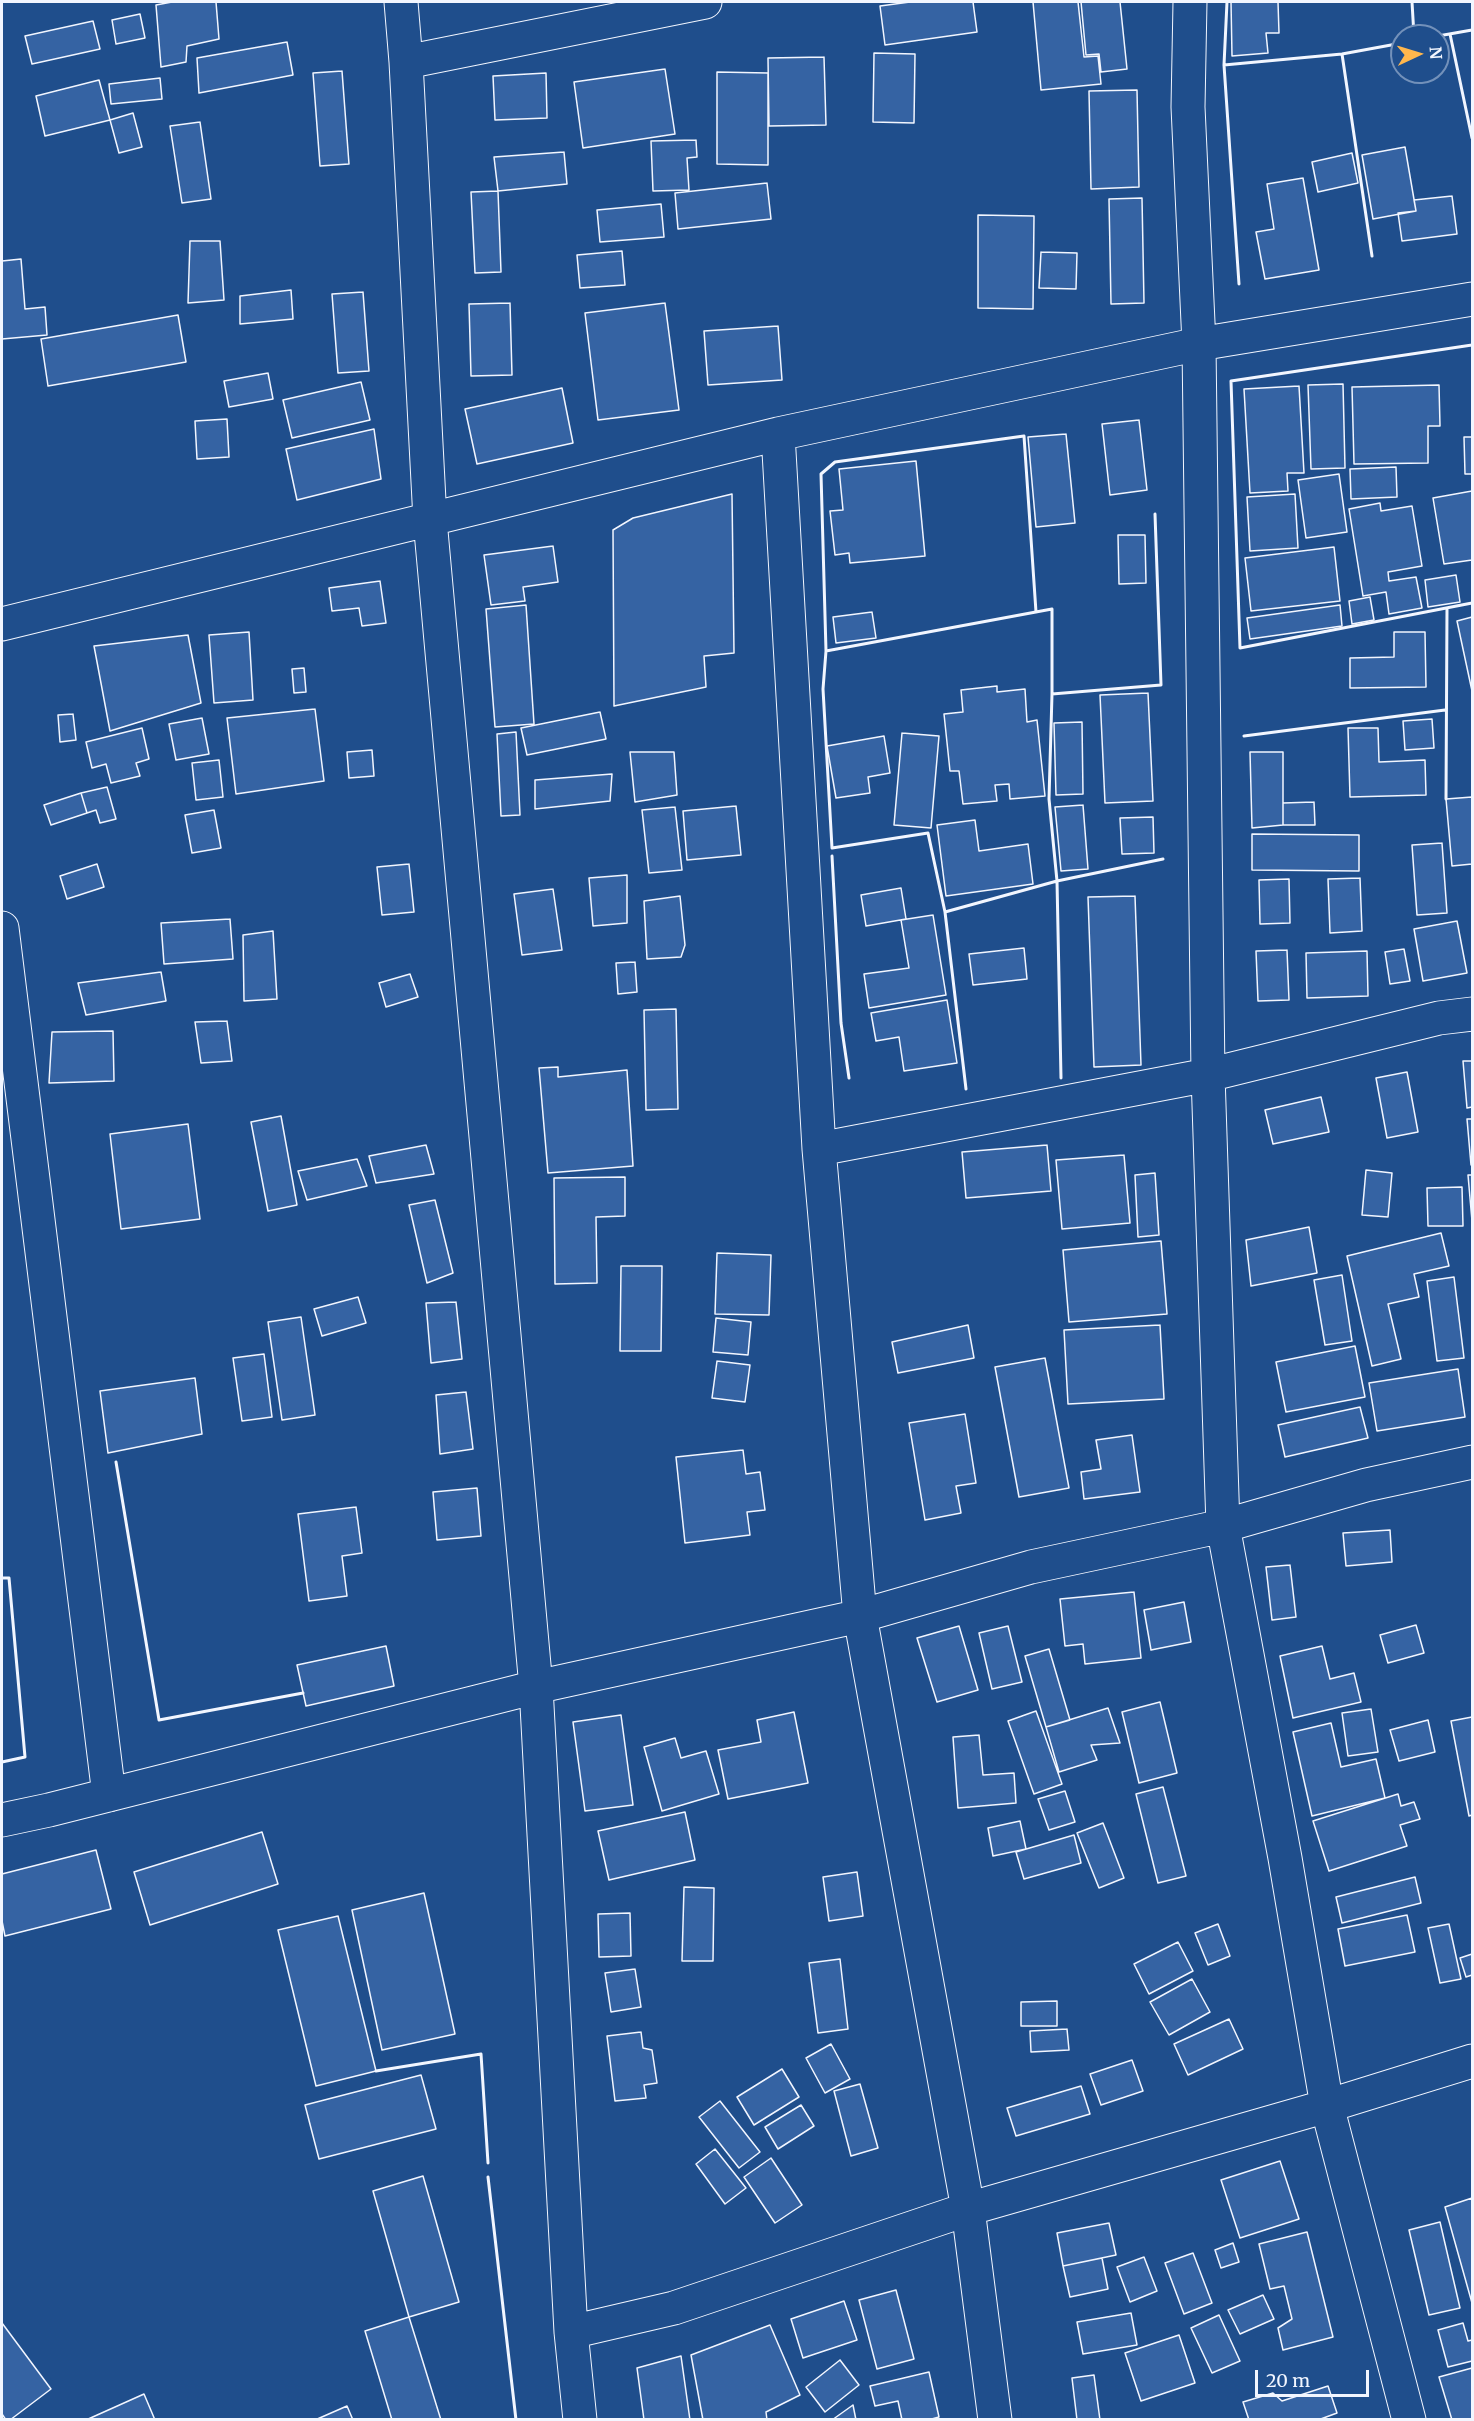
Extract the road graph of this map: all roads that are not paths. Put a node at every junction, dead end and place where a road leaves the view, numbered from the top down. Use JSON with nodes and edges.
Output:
{"nodes":[{"id":1,"x":401,"y":2,"type":"edge"},
{"id":2,"x":705,"y":2,"type":"edge"},
{"id":3,"x":1190,"y":2,"type":"edge"},
{"id":4,"x":406,"y":62,"type":"junction"},
{"id":5,"x":1473,"y":299,"type":"edge"},
{"id":6,"x":1198,"y":344,"type":"junction"},
{"id":7,"x":778,"y":434,"type":"junction"},
{"id":8,"x":430,"y":520,"type":"junction"},
{"id":9,"x":2,"y":624,"type":"edge"},
{"id":10,"x":2,"y":928,"type":"edge"},
{"id":11,"x":1473,"y":1014,"type":"edge"},
{"id":12,"x":1208,"y":1075,"type":"junction"},
{"id":13,"x":819,"y":1149,"type":"junction"},
{"id":14,"x":1473,"y":1462,"type":"edge"},
{"id":15,"x":1223,"y":1526,"type":"junction"},
{"id":16,"x":860,"y":1616,"type":"junction"},
{"id":17,"x":536,"y":1687,"type":"junction"},
{"id":18,"x":109,"y":1795,"type":"junction"},
{"id":19,"x":2,"y":1820,"type":"edge"},
{"id":20,"x":1473,"y":2061,"type":"edge"},
{"id":21,"x":1328,"y":2106,"type":"junction"},
{"id":22,"x":968,"y":2209,"type":"junction"},
{"id":23,"x":572,"y":2332,"type":"junction"},
{"id":24,"x":580,"y":2420,"type":"edge"},
{"id":25,"x":995,"y":2420,"type":"edge"},
{"id":26,"x":1409,"y":2420,"type":"edge"}],
"edges":[{"from":1,"to":4,"type":"street"},
{"from":2,"to":4,"type":"street"},
{"from":3,"to":6,"type":"street"},
{"from":4,"to":8,"type":"street"},
{"from":5,"to":6,"type":"street"},
{"from":6,"to":7,"type":"street"},
{"from":6,"to":12,"type":"street"},
{"from":7,"to":8,"type":"street"},
{"from":7,"to":13,"type":"street"},
{"from":8,"to":9,"type":"street"},
{"from":8,"to":17,"type":"street"},
{"from":10,"to":18,"type":"street"},
{"from":11,"to":12,"type":"street"},
{"from":12,"to":13,"type":"street"},
{"from":12,"to":15,"type":"street"},
{"from":13,"to":16,"type":"street"},
{"from":14,"to":15,"type":"street"},
{"from":15,"to":16,"type":"street"},
{"from":15,"to":21,"type":"street"},
{"from":16,"to":17,"type":"street"},
{"from":16,"to":22,"type":"street"},
{"from":17,"to":18,"type":"street"},
{"from":17,"to":23,"type":"street"},
{"from":18,"to":19,"type":"street"},
{"from":20,"to":21,"type":"street"},
{"from":21,"to":22,"type":"street"},
{"from":21,"to":26,"type":"street"},
{"from":22,"to":23,"type":"street"},
{"from":22,"to":25,"type":"street"},
{"from":23,"to":24,"type":"street"}]}
